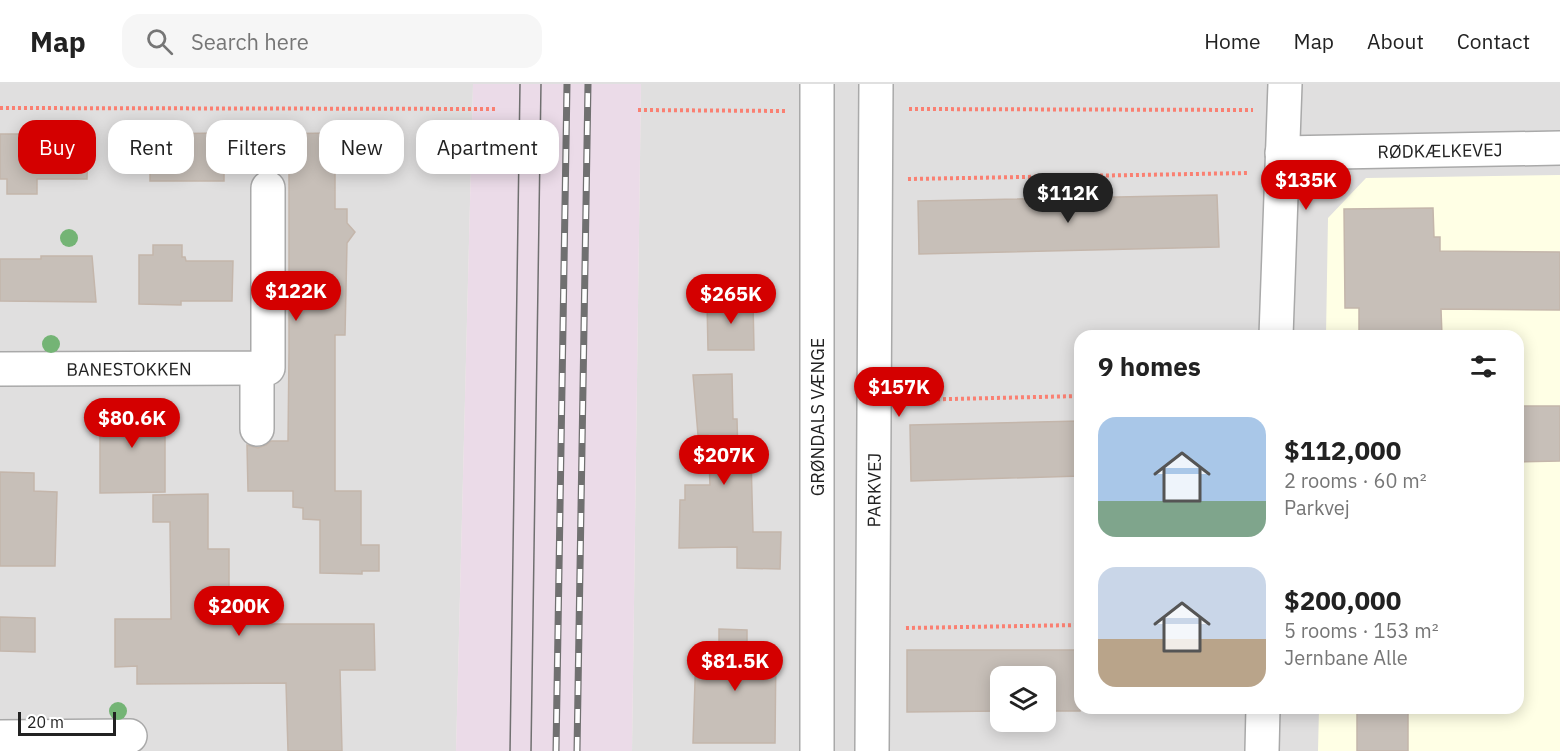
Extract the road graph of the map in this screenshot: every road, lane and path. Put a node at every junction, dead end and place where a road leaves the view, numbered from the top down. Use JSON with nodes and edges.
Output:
{"nodes":[{"id":1,"x":876,"y":96,"type":"edge"},
{"id":2,"x":1284,"y":97,"type":"edge"},
{"id":3,"x":817,"y":98,"type":"edge"},
{"id":4,"x":0,"y":108,"type":"edge"},
{"id":5,"x":497,"y":109,"type":"dead end"},
{"id":6,"x":638,"y":110,"type":"dead end"},
{"id":7,"x":1560,"y":148,"type":"edge"},
{"id":8,"x":1282,"y":163,"type":"junction"},
{"id":9,"x":875,"y":180,"type":"junction"},
{"id":10,"x":268,"y":188,"type":"dead end"},
{"id":11,"x":1276,"y":330,"type":"edge"},
{"id":12,"x":256,"y":368,"type":"junction"},
{"id":13,"x":0,"y":369,"type":"edge"},
{"id":14,"x":1074,"y":396,"type":"edge"},
{"id":15,"x":874,"y":401,"type":"junction"},
{"id":16,"x":257,"y":429,"type":"dead end"},
{"id":17,"x":1074,"y":625,"type":"edge"},
{"id":18,"x":872,"y":629,"type":"junction"},
{"id":19,"x":1263,"y":714,"type":"edge"},
{"id":20,"x":129,"y":736,"type":"dead end"},
{"id":21,"x":0,"y":737,"type":"edge"},
{"id":22,"x":817,"y":751,"type":"edge"},
{"id":23,"x":872,"y":751,"type":"edge"},
{"id":24,"x":1262,"y":751,"type":"edge"}],
"edges":[{"from":1,"to":2,"type":"path"},
{"from":1,"to":9,"type":"street","name":"PARKVEJ"},
{"from":2,"to":8,"type":"street"},
{"from":3,"to":6,"type":"path"},
{"from":3,"to":22,"type":"street","name":"GRØNDALS VÆNGE"},
{"from":4,"to":5,"type":"path"},
{"from":7,"to":8,"type":"street","name":"RØDKÆLKEVEJ"},
{"from":8,"to":9,"type":"path"},
{"from":8,"to":11,"type":"street"},
{"from":9,"to":15,"type":"street","name":"PARKVEJ"},
{"from":10,"to":12,"type":"street"},
{"from":12,"to":13,"type":"street","name":"BANESTOKKEN"},
{"from":12,"to":16,"type":"street"},
{"from":14,"to":15,"type":"path"},
{"from":15,"to":18,"type":"street","name":"PARKVEJ"},
{"from":17,"to":18,"type":"path"},
{"from":18,"to":23,"type":"street","name":"PARKVEJ"},
{"from":19,"to":24,"type":"street"},
{"from":20,"to":21,"type":"street"}]}
